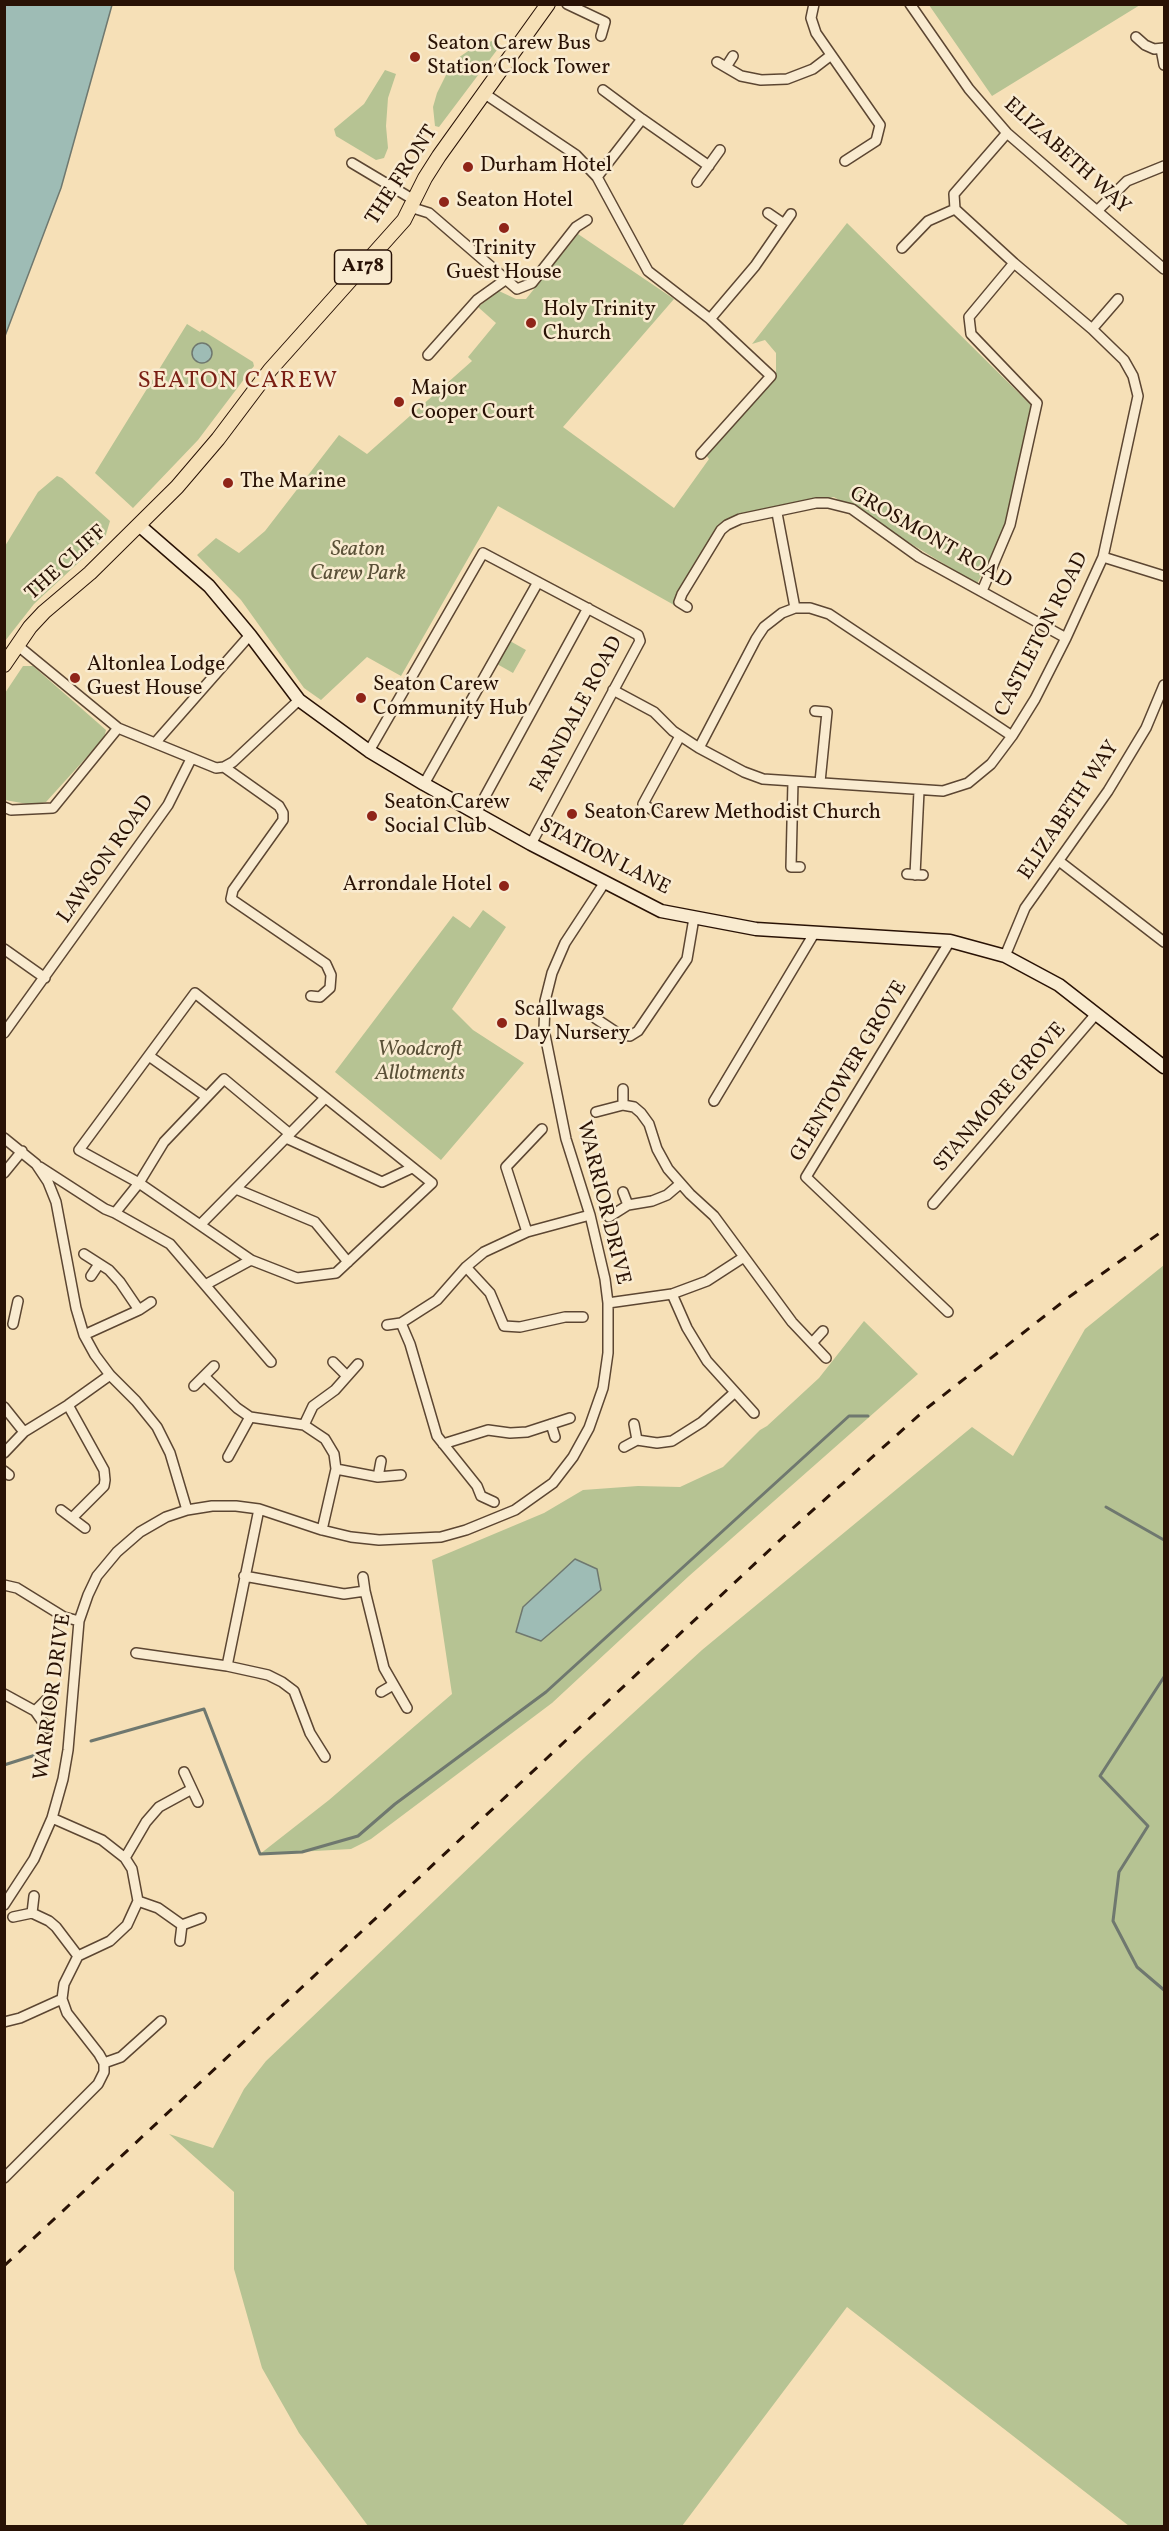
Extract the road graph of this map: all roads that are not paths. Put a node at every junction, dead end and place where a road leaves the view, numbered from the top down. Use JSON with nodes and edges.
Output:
{"nodes":[{"id":1,"x":548,"y":4,"type":"edge"},
{"id":2,"x":567,"y":4,"type":"edge"},
{"id":3,"x":814,"y":4,"type":"edge"},
{"id":4,"x":910,"y":4,"type":"edge"},
{"id":5,"x":601,"y":36,"type":"dead end"},
{"id":6,"x":1137,"y":37,"type":"dead end"},
{"id":7,"x":1163,"y":49,"type":"edge"},
{"id":8,"x":733,"y":56,"type":"dead end"},
{"id":9,"x":830,"y":56,"type":"junction"},
{"id":10,"x":717,"y":62,"type":"dead end"},
{"id":11,"x":1164,"y":65,"type":"edge"},
{"id":12,"x":726,"y":67,"type":"junction"},
{"id":13,"x":603,"y":90,"type":"dead end"},
{"id":14,"x":485,"y":94,"type":"junction"},
{"id":15,"x":642,"y":119,"type":"junction"},
{"id":16,"x":1007,"y":133,"type":"junction"},
{"id":17,"x":720,"y":150,"type":"dead end"},
{"id":18,"x":845,"y":161,"type":"dead end"},
{"id":19,"x":352,"y":163,"type":"dead end"},
{"id":20,"x":709,"y":166,"type":"junction"},
{"id":21,"x":1164,"y":166,"type":"edge"},
{"id":22,"x":597,"y":177,"type":"junction"},
{"id":23,"x":697,"y":182,"type":"dead end"},
{"id":24,"x":412,"y":204,"type":"junction"},
{"id":25,"x":955,"y":209,"type":"junction"},
{"id":26,"x":1097,"y":211,"type":"junction"},
{"id":27,"x":768,"y":213,"type":"dead end"},
{"id":28,"x":791,"y":214,"type":"dead end"},
{"id":29,"x":587,"y":220,"type":"dead end"},
{"id":30,"x":784,"y":224,"type":"junction"},
{"id":31,"x":902,"y":248,"type":"dead end"},
{"id":32,"x":1014,"y":263,"type":"junction"},
{"id":33,"x":1164,"y":269,"type":"edge"},
{"id":34,"x":506,"y":280,"type":"junction"},
{"id":35,"x":1118,"y":299,"type":"dead end"},
{"id":36,"x":710,"y":319,"type":"junction"},
{"id":37,"x":1092,"y":329,"type":"junction"},
{"id":38,"x":428,"y":355,"type":"dead end"},
{"id":39,"x":701,"y":454,"type":"dead end"},
{"id":40,"x":777,"y":513,"type":"junction"},
{"id":41,"x":140,"y":526,"type":"junction"},
{"id":42,"x":1103,"y":557,"type":"junction"},
{"id":43,"x":1164,"y":576,"type":"edge"},
{"id":44,"x":538,"y":582,"type":"junction"},
{"id":45,"x":982,"y":591,"type":"junction"},
{"id":46,"x":687,"y":607,"type":"dead end"},
{"id":47,"x":588,"y":608,"type":"junction"},
{"id":48,"x":795,"y":608,"type":"junction"},
{"id":49,"x":250,"y":635,"type":"junction"},
{"id":50,"x":1066,"y":638,"type":"junction"},
{"id":51,"x":17,"y":645,"type":"junction"},
{"id":52,"x":4,"y":664,"type":"edge"},
{"id":53,"x":1164,"y":685,"type":"edge"},
{"id":54,"x":613,"y":690,"type":"junction"},
{"id":55,"x":299,"y":700,"type":"junction"},
{"id":56,"x":815,"y":711,"type":"dead end"},
{"id":57,"x":118,"y":728,"type":"junction"},
{"id":58,"x":680,"y":736,"type":"junction"},
{"id":59,"x":1012,"y":736,"type":"junction"},
{"id":60,"x":155,"y":743,"type":"junction"},
{"id":61,"x":699,"y":748,"type":"junction"},
{"id":62,"x":369,"y":751,"type":"junction"},
{"id":63,"x":191,"y":759,"type":"junction"},
{"id":64,"x":224,"y":767,"type":"junction"},
{"id":65,"x":793,"y":781,"type":"junction"},
{"id":66,"x":820,"y":782,"type":"junction"},
{"id":67,"x":424,"y":784,"type":"junction"},
{"id":68,"x":919,"y":791,"type":"junction"},
{"id":69,"x":4,"y":807,"type":"edge"},
{"id":70,"x":476,"y":813,"type":"junction"},
{"id":71,"x":657,"y":813,"type":"dead end"},
{"id":72,"x":531,"y":844,"type":"junction"},
{"id":73,"x":1059,"y":861,"type":"junction"},
{"id":74,"x":800,"y":867,"type":"dead end"},
{"id":75,"x":915,"y":875,"type":"dead end"},
{"id":76,"x":605,"y":882,"type":"junction"},
{"id":77,"x":694,"y":918,"type":"junction"},
{"id":78,"x":815,"y":932,"type":"junction"},
{"id":79,"x":950,"y":941,"type":"junction"},
{"id":80,"x":1164,"y":942,"type":"edge"},
{"id":81,"x":4,"y":949,"type":"edge"},
{"id":82,"x":1005,"y":956,"type":"junction"},
{"id":83,"x":45,"y":978,"type":"junction"},
{"id":84,"x":311,"y":996,"type":"dead end"},
{"id":85,"x":586,"y":1012,"type":"dead end"},
{"id":86,"x":1096,"y":1014,"type":"junction"},
{"id":87,"x":4,"y":1033,"type":"edge"},
{"id":88,"x":148,"y":1056,"type":"junction"},
{"id":89,"x":1164,"y":1067,"type":"edge"},
{"id":90,"x":623,"y":1089,"type":"dead end"},
{"id":91,"x":207,"y":1097,"type":"junction"},
{"id":92,"x":326,"y":1098,"type":"junction"},
{"id":93,"x":714,"y":1101,"type":"dead end"},
{"id":94,"x":623,"y":1105,"type":"junction"},
{"id":95,"x":596,"y":1112,"type":"dead end"},
{"id":96,"x":542,"y":1129,"type":"dead end"},
{"id":97,"x":288,"y":1136,"type":"junction"},
{"id":98,"x":4,"y":1138,"type":"edge"},
{"id":99,"x":22,"y":1151,"type":"junction"},
{"id":100,"x":36,"y":1164,"type":"junction"},
{"id":101,"x":412,"y":1168,"type":"junction"},
{"id":102,"x":4,"y":1173,"type":"edge"},
{"id":103,"x":139,"y":1183,"type":"junction"},
{"id":104,"x":680,"y":1184,"type":"junction"},
{"id":105,"x":236,"y":1189,"type":"junction"},
{"id":106,"x":622,"y":1192,"type":"dead end"},
{"id":107,"x":933,"y":1204,"type":"dead end"},
{"id":108,"x":628,"y":1205,"type":"junction"},
{"id":109,"x":115,"y":1213,"type":"junction"},
{"id":110,"x":590,"y":1215,"type":"junction"},
{"id":111,"x":609,"y":1217,"type":"dead end"},
{"id":112,"x":200,"y":1225,"type":"junction"},
{"id":113,"x":527,"y":1232,"type":"junction"},
{"id":114,"x":84,"y":1254,"type":"dead end"},
{"id":115,"x":744,"y":1257,"type":"junction"},
{"id":116,"x":251,"y":1260,"type":"junction"},
{"id":117,"x":348,"y":1262,"type":"junction"},
{"id":118,"x":99,"y":1264,"type":"junction"},
{"id":119,"x":466,"y":1267,"type":"junction"},
{"id":120,"x":91,"y":1276,"type":"dead end"},
{"id":121,"x":206,"y":1285,"type":"junction"},
{"id":122,"x":672,"y":1294,"type":"junction"},
{"id":123,"x":18,"y":1301,"type":"dead end"},
{"id":124,"x":151,"y":1302,"type":"dead end"},
{"id":125,"x":608,"y":1303,"type":"junction"},
{"id":126,"x":139,"y":1310,"type":"junction"},
{"id":127,"x":4,"y":1311,"type":"edge"},
{"id":128,"x":15,"y":1312,"type":"junction"},
{"id":129,"x":948,"y":1312,"type":"dead end"},
{"id":130,"x":583,"y":1317,"type":"dead end"},
{"id":131,"x":401,"y":1323,"type":"junction"},
{"id":132,"x":13,"y":1324,"type":"dead end"},
{"id":133,"x":387,"y":1326,"type":"dead end"},
{"id":134,"x":824,"y":1331,"type":"dead end"},
{"id":135,"x":84,"y":1335,"type":"junction"},
{"id":136,"x":812,"y":1343,"type":"junction"},
{"id":137,"x":826,"y":1358,"type":"dead end"},
{"id":138,"x":270,"y":1362,"type":"dead end"},
{"id":139,"x":333,"y":1362,"type":"dead end"},
{"id":140,"x":358,"y":1364,"type":"dead end"},
{"id":141,"x":214,"y":1366,"type":"dead end"},
{"id":142,"x":110,"y":1375,"type":"junction"},
{"id":143,"x":204,"y":1376,"type":"junction"},
{"id":144,"x":347,"y":1376,"type":"junction"},
{"id":145,"x":194,"y":1386,"type":"dead end"},
{"id":146,"x":734,"y":1393,"type":"junction"},
{"id":147,"x":68,"y":1405,"type":"junction"},
{"id":148,"x":4,"y":1407,"type":"edge"},
{"id":149,"x":754,"y":1413,"type":"dead end"},
{"id":150,"x":250,"y":1417,"type":"junction"},
{"id":151,"x":570,"y":1418,"type":"dead end"},
{"id":152,"x":551,"y":1424,"type":"junction"},
{"id":153,"x":634,"y":1424,"type":"dead end"},
{"id":154,"x":304,"y":1425,"type":"junction"},
{"id":155,"x":24,"y":1432,"type":"junction"},
{"id":156,"x":555,"y":1437,"type":"dead end"},
{"id":157,"x":637,"y":1440,"type":"junction"},
{"id":158,"x":443,"y":1444,"type":"junction"},
{"id":159,"x":624,"y":1447,"type":"dead end"},
{"id":160,"x":4,"y":1453,"type":"edge"},
{"id":161,"x":228,"y":1457,"type":"dead end"},
{"id":162,"x":381,"y":1461,"type":"dead end"},
{"id":163,"x":336,"y":1469,"type":"junction"},
{"id":164,"x":401,"y":1474,"type":"dead end"},
{"id":165,"x":378,"y":1477,"type":"junction"},
{"id":166,"x":494,"y":1502,"type":"dead end"},
{"id":167,"x":259,"y":1509,"type":"junction"},
{"id":168,"x":61,"y":1510,"type":"dead end"},
{"id":169,"x":187,"y":1510,"type":"junction"},
{"id":170,"x":72,"y":1518,"type":"junction"},
{"id":171,"x":85,"y":1528,"type":"dead end"},
{"id":172,"x":322,"y":1530,"type":"junction"},
{"id":173,"x":244,"y":1576,"type":"junction"},
{"id":174,"x":363,"y":1577,"type":"dead end"},
{"id":175,"x":4,"y":1584,"type":"edge"},
{"id":176,"x":365,"y":1591,"type":"junction"},
{"id":177,"x":79,"y":1621,"type":"junction"},
{"id":178,"x":136,"y":1653,"type":"dead end"},
{"id":179,"x":227,"y":1666,"type":"junction"},
{"id":180,"x":393,"y":1685,"type":"junction"},
{"id":181,"x":381,"y":1692,"type":"dead end"},
{"id":182,"x":4,"y":1694,"type":"edge"},
{"id":183,"x":48,"y":1698,"type":"dead end"},
{"id":184,"x":407,"y":1708,"type":"dead end"},
{"id":185,"x":36,"y":1711,"type":"junction"},
{"id":186,"x":47,"y":1728,"type":"dead end"},
{"id":187,"x":325,"y":1757,"type":"dead end"},
{"id":188,"x":184,"y":1772,"type":"dead end"},
{"id":189,"x":192,"y":1790,"type":"junction"},
{"id":190,"x":198,"y":1802,"type":"dead end"},
{"id":191,"x":52,"y":1818,"type":"junction"},
{"id":192,"x":125,"y":1858,"type":"junction"},
{"id":193,"x":34,"y":1896,"type":"dead end"},
{"id":194,"x":138,"y":1901,"type":"junction"},
{"id":195,"x":4,"y":1905,"type":"edge"},
{"id":196,"x":32,"y":1913,"type":"junction"},
{"id":197,"x":13,"y":1917,"type":"dead end"},
{"id":198,"x":201,"y":1918,"type":"dead end"},
{"id":199,"x":182,"y":1925,"type":"junction"},
{"id":200,"x":180,"y":1941,"type":"dead end"},
{"id":201,"x":78,"y":1956,"type":"junction"},
{"id":202,"x":62,"y":1999,"type":"junction"},
{"id":203,"x":160,"y":2021,"type":"dead end"},
{"id":204,"x":4,"y":2022,"type":"edge"},
{"id":205,"x":104,"y":2063,"type":"junction"},
{"id":206,"x":4,"y":2178,"type":"edge"}],
"edges":[{"from":1,"to":14,"type":"main road","name":"THE FRONT","number":"A178"},
{"from":2,"to":5,"type":"street"},
{"from":3,"to":9,"type":"street"},
{"from":4,"to":16,"type":"street","name":"ELIZABETH WAY"},
{"from":6,"to":7,"type":"street"},
{"from":7,"to":11,"type":"street"},
{"from":8,"to":12,"type":"street"},
{"from":9,"to":12,"type":"street"},
{"from":9,"to":18,"type":"street"},
{"from":10,"to":12,"type":"street"},
{"from":13,"to":15,"type":"street"},
{"from":14,"to":22,"type":"street"},
{"from":14,"to":24,"type":"main road","name":"THE FRONT","number":"A178"},
{"from":15,"to":20,"type":"street"},
{"from":15,"to":22,"type":"street"},
{"from":16,"to":25,"type":"street"},
{"from":16,"to":26,"type":"street","name":"ELIZABETH WAY"},
{"from":17,"to":20,"type":"street"},
{"from":19,"to":24,"type":"street"},
{"from":20,"to":23,"type":"street"},
{"from":21,"to":26,"type":"street"},
{"from":22,"to":36,"type":"street"},
{"from":24,"to":34,"type":"street"},
{"from":24,"to":41,"type":"main road","name":"THE FRONT","number":"A178"},
{"from":25,"to":31,"type":"street"},
{"from":25,"to":32,"type":"street","name":"CASTLETON ROAD"},
{"from":26,"to":33,"type":"street","name":"ELIZABETH WAY"},
{"from":27,"to":30,"type":"street"},
{"from":28,"to":30,"type":"street"},
{"from":29,"to":34,"type":"street"},
{"from":30,"to":36,"type":"street"},
{"from":32,"to":37,"type":"street","name":"CASTLETON ROAD"},
{"from":32,"to":45,"type":"street"},
{"from":34,"to":38,"type":"street"},
{"from":35,"to":37,"type":"street"},
{"from":36,"to":39,"type":"street"},
{"from":37,"to":42,"type":"street","name":"CASTLETON ROAD"},
{"from":40,"to":45,"type":"street","name":"GROSMONT ROAD"},
{"from":40,"to":46,"type":"street","name":"GROSMONT ROAD"},
{"from":40,"to":48,"type":"street"},
{"from":41,"to":49,"type":"main road","name":"STATION LANE"},
{"from":41,"to":51,"type":"main road","name":"THE CLIFF","number":"A178"},
{"from":42,"to":43,"type":"street"},
{"from":42,"to":50,"type":"street","name":"CASTLETON ROAD"},
{"from":44,"to":47,"type":"street"},
{"from":44,"to":62,"type":"street"},
{"from":44,"to":67,"type":"street"},
{"from":45,"to":50,"type":"street","name":"GROSMONT ROAD"},
{"from":47,"to":54,"type":"street","name":"FARNDALE ROAD"},
{"from":47,"to":70,"type":"street"},
{"from":48,"to":59,"type":"street"},
{"from":48,"to":61,"type":"street"},
{"from":49,"to":55,"type":"main road","name":"STATION LANE"},
{"from":49,"to":60,"type":"street"},
{"from":50,"to":59,"type":"street","name":"CASTLETON ROAD"},
{"from":51,"to":52,"type":"main road","name":"THE CLIFF","number":"A178"},
{"from":51,"to":57,"type":"street"},
{"from":53,"to":73,"type":"street","name":"ELIZABETH WAY"},
{"from":54,"to":58,"type":"street","name":"CASTLETON ROAD"},
{"from":54,"to":72,"type":"street","name":"FARNDALE ROAD"},
{"from":55,"to":62,"type":"main road","name":"STATION LANE"},
{"from":55,"to":64,"type":"street"},
{"from":56,"to":66,"type":"street"},
{"from":57,"to":60,"type":"street"},
{"from":57,"to":69,"type":"street"},
{"from":58,"to":61,"type":"street","name":"CASTLETON ROAD"},
{"from":58,"to":71,"type":"street"},
{"from":59,"to":68,"type":"street","name":"CASTLETON ROAD"},
{"from":60,"to":63,"type":"street"},
{"from":61,"to":65,"type":"street","name":"CASTLETON ROAD"},
{"from":62,"to":67,"type":"main road","name":"STATION LANE"},
{"from":63,"to":64,"type":"street"},
{"from":63,"to":83,"type":"street","name":"LAWSON ROAD"},
{"from":64,"to":84,"type":"street"},
{"from":65,"to":66,"type":"street","name":"CASTLETON ROAD"},
{"from":65,"to":74,"type":"street"},
{"from":66,"to":68,"type":"street","name":"CASTLETON ROAD"},
{"from":67,"to":70,"type":"main road","name":"STATION LANE"},
{"from":68,"to":75,"type":"street"},
{"from":70,"to":72,"type":"main road","name":"STATION LANE"},
{"from":72,"to":76,"type":"main road","name":"STATION LANE"},
{"from":73,"to":80,"type":"street"},
{"from":73,"to":82,"type":"street","name":"ELIZABETH WAY"},
{"from":76,"to":77,"type":"main road","name":"STATION LANE"},
{"from":76,"to":110,"type":"street","name":"WARRIOR DRIVE"},
{"from":77,"to":78,"type":"main road","name":"STATION LANE"},
{"from":77,"to":85,"type":"street"},
{"from":78,"to":79,"type":"main road","name":"STATION LANE"},
{"from":78,"to":93,"type":"street"},
{"from":79,"to":82,"type":"main road","name":"STATION LANE"},
{"from":79,"to":129,"type":"street","name":"GLENTOWER GROVE"},
{"from":81,"to":83,"type":"street"},
{"from":82,"to":86,"type":"main road","name":"STATION LANE"},
{"from":83,"to":87,"type":"street","name":"LAWSON ROAD"},
{"from":86,"to":89,"type":"main road","name":"STATION LANE"},
{"from":86,"to":107,"type":"street","name":"STANMORE GROVE"},
{"from":88,"to":91,"type":"street"},
{"from":88,"to":92,"type":"street"},
{"from":88,"to":103,"type":"street"},
{"from":90,"to":94,"type":"street"},
{"from":91,"to":97,"type":"street"},
{"from":91,"to":103,"type":"street"},
{"from":92,"to":97,"type":"street"},
{"from":92,"to":101,"type":"street"},
{"from":94,"to":95,"type":"street"},
{"from":94,"to":104,"type":"street"},
{"from":96,"to":113,"type":"street"},
{"from":97,"to":101,"type":"street"},
{"from":97,"to":105,"type":"street"},
{"from":98,"to":99,"type":"street"},
{"from":99,"to":100,"type":"street"},
{"from":99,"to":102,"type":"street"},
{"from":100,"to":109,"type":"street"},
{"from":100,"to":135,"type":"street"},
{"from":101,"to":117,"type":"street"},
{"from":103,"to":109,"type":"street"},
{"from":103,"to":112,"type":"street"},
{"from":104,"to":108,"type":"street"},
{"from":104,"to":115,"type":"street"},
{"from":105,"to":112,"type":"street"},
{"from":105,"to":117,"type":"street"},
{"from":106,"to":108,"type":"street"},
{"from":108,"to":111,"type":"street"},
{"from":109,"to":121,"type":"street"},
{"from":110,"to":113,"type":"street"},
{"from":110,"to":125,"type":"street","name":"WARRIOR DRIVE"},
{"from":112,"to":116,"type":"street"},
{"from":113,"to":119,"type":"street"},
{"from":114,"to":118,"type":"street"},
{"from":115,"to":122,"type":"street"},
{"from":115,"to":136,"type":"street"},
{"from":116,"to":117,"type":"street"},
{"from":116,"to":121,"type":"street"},
{"from":118,"to":120,"type":"street"},
{"from":118,"to":126,"type":"street"},
{"from":119,"to":130,"type":"street"},
{"from":119,"to":131,"type":"street"},
{"from":121,"to":138,"type":"street"},
{"from":122,"to":125,"type":"street"},
{"from":122,"to":146,"type":"street"},
{"from":123,"to":128,"type":"street"},
{"from":124,"to":126,"type":"street"},
{"from":125,"to":172,"type":"street","name":"WARRIOR DRIVE"},
{"from":126,"to":135,"type":"street"},
{"from":127,"to":128,"type":"street"},
{"from":128,"to":132,"type":"street"},
{"from":131,"to":133,"type":"street"},
{"from":131,"to":158,"type":"street"},
{"from":134,"to":136,"type":"street"},
{"from":135,"to":142,"type":"street"},
{"from":136,"to":137,"type":"street"},
{"from":139,"to":144,"type":"street"},
{"from":140,"to":144,"type":"street"},
{"from":141,"to":143,"type":"street"},
{"from":142,"to":147,"type":"street"},
{"from":142,"to":169,"type":"street"},
{"from":143,"to":145,"type":"street"},
{"from":143,"to":150,"type":"street"},
{"from":144,"to":154,"type":"street"},
{"from":146,"to":149,"type":"street"},
{"from":146,"to":157,"type":"street"},
{"from":147,"to":155,"type":"street"},
{"from":147,"to":170,"type":"street"},
{"from":148,"to":155,"type":"street"},
{"from":150,"to":154,"type":"street"},
{"from":150,"to":161,"type":"street"},
{"from":151,"to":152,"type":"street"},
{"from":152,"to":156,"type":"street"},
{"from":152,"to":158,"type":"street"},
{"from":153,"to":157,"type":"street"},
{"from":154,"to":163,"type":"street"},
{"from":155,"to":160,"type":"street"},
{"from":157,"to":159,"type":"street"},
{"from":158,"to":166,"type":"street"},
{"from":162,"to":165,"type":"street"},
{"from":163,"to":165,"type":"street"},
{"from":163,"to":172,"type":"street"},
{"from":164,"to":165,"type":"street"},
{"from":167,"to":169,"type":"street","name":"WARRIOR DRIVE"},
{"from":167,"to":172,"type":"street","name":"WARRIOR DRIVE"},
{"from":167,"to":173,"type":"street"},
{"from":168,"to":170,"type":"street"},
{"from":169,"to":177,"type":"street","name":"WARRIOR DRIVE"},
{"from":170,"to":171,"type":"street"},
{"from":173,"to":176,"type":"street"},
{"from":173,"to":179,"type":"street"},
{"from":174,"to":176,"type":"street"},
{"from":175,"to":177,"type":"street"},
{"from":176,"to":180,"type":"street"},
{"from":177,"to":191,"type":"street","name":"WARRIOR DRIVE"},
{"from":178,"to":179,"type":"street"},
{"from":179,"to":187,"type":"street"},
{"from":180,"to":181,"type":"street"},
{"from":180,"to":184,"type":"street"},
{"from":182,"to":185,"type":"street"},
{"from":183,"to":185,"type":"street"},
{"from":185,"to":186,"type":"street"},
{"from":188,"to":189,"type":"street"},
{"from":189,"to":190,"type":"street"},
{"from":189,"to":192,"type":"street"},
{"from":191,"to":192,"type":"street"},
{"from":191,"to":195,"type":"street","name":"WARRIOR DRIVE"},
{"from":192,"to":194,"type":"street"},
{"from":193,"to":196,"type":"street"},
{"from":194,"to":199,"type":"street"},
{"from":194,"to":201,"type":"street"},
{"from":196,"to":197,"type":"street"},
{"from":196,"to":201,"type":"street"},
{"from":198,"to":199,"type":"street"},
{"from":199,"to":200,"type":"street"},
{"from":201,"to":202,"type":"street"},
{"from":202,"to":204,"type":"street"},
{"from":202,"to":205,"type":"street"},
{"from":203,"to":205,"type":"street"},
{"from":205,"to":206,"type":"street"}]}
